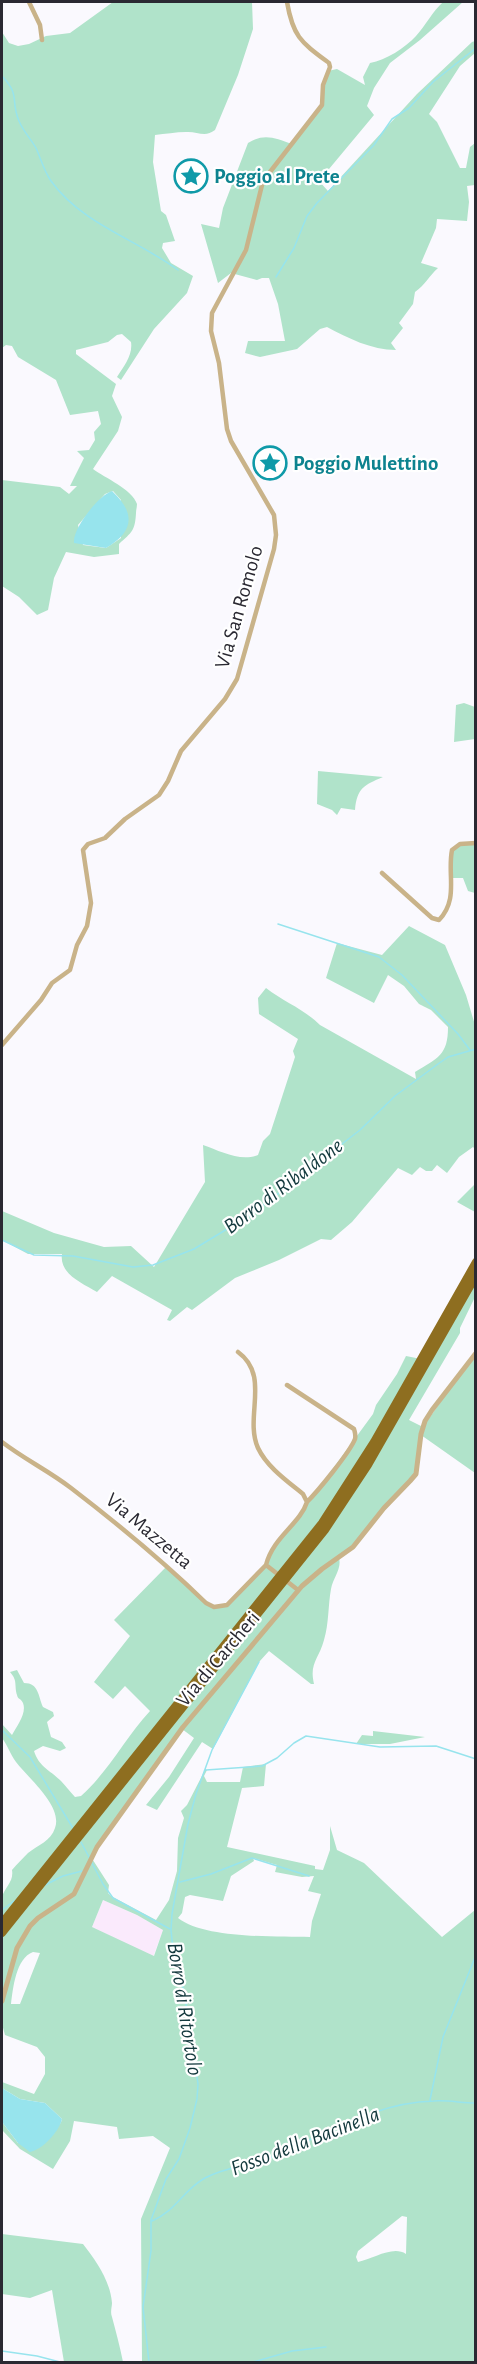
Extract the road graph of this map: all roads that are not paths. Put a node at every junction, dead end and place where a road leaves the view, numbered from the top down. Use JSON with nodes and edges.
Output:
{"nodes":[{"id":1,"x":29,"y":2,"type":"edge"},
{"id":2,"x":287,"y":2,"type":"edge"},
{"id":3,"x":42,"y":40,"type":"dead end"},
{"id":4,"x":476,"y":843,"type":"edge"},
{"id":5,"x":382,"y":873,"type":"dead end"},
{"id":6,"x":2,"y":1045,"type":"edge"},
{"id":7,"x":476,"y":1262,"type":"edge"},
{"id":8,"x":476,"y":1276,"type":"edge"},
{"id":9,"x":238,"y":1352,"type":"dead end"},
{"id":10,"x":476,"y":1353,"type":"edge"},
{"id":11,"x":286,"y":1385,"type":"dead end"},
{"id":12,"x":2,"y":1442,"type":"edge"},
{"id":13,"x":307,"y":1502,"type":"junction"},
{"id":14,"x":268,"y":1566,"type":"junction"},
{"id":15,"x":297,"y":1589,"type":"junction"},
{"id":16,"x":2,"y":1923,"type":"edge"},
{"id":17,"x":2,"y":1933,"type":"edge"},
{"id":18,"x":2,"y":2001,"type":"edge"}],
"edges":[{"from":1,"to":3,"type":"street"},
{"from":2,"to":6,"type":"street","name":"Via San Romolo"},
{"from":4,"to":5,"type":"street"},
{"from":7,"to":16,"type":"highway"},
{"from":8,"to":17,"type":"highway"},
{"from":9,"to":13,"type":"street"},
{"from":10,"to":15,"type":"street","name":"Via di Carcheri"},
{"from":11,"to":13,"type":"street","name":"Via Mazzetta"},
{"from":12,"to":14,"type":"street","name":"Via Mazzetta"},
{"from":13,"to":14,"type":"street","name":"Via Mazzetta"},
{"from":14,"to":15,"type":"street"},
{"from":15,"to":18,"type":"street","name":"Via di Carcheri"}]}
